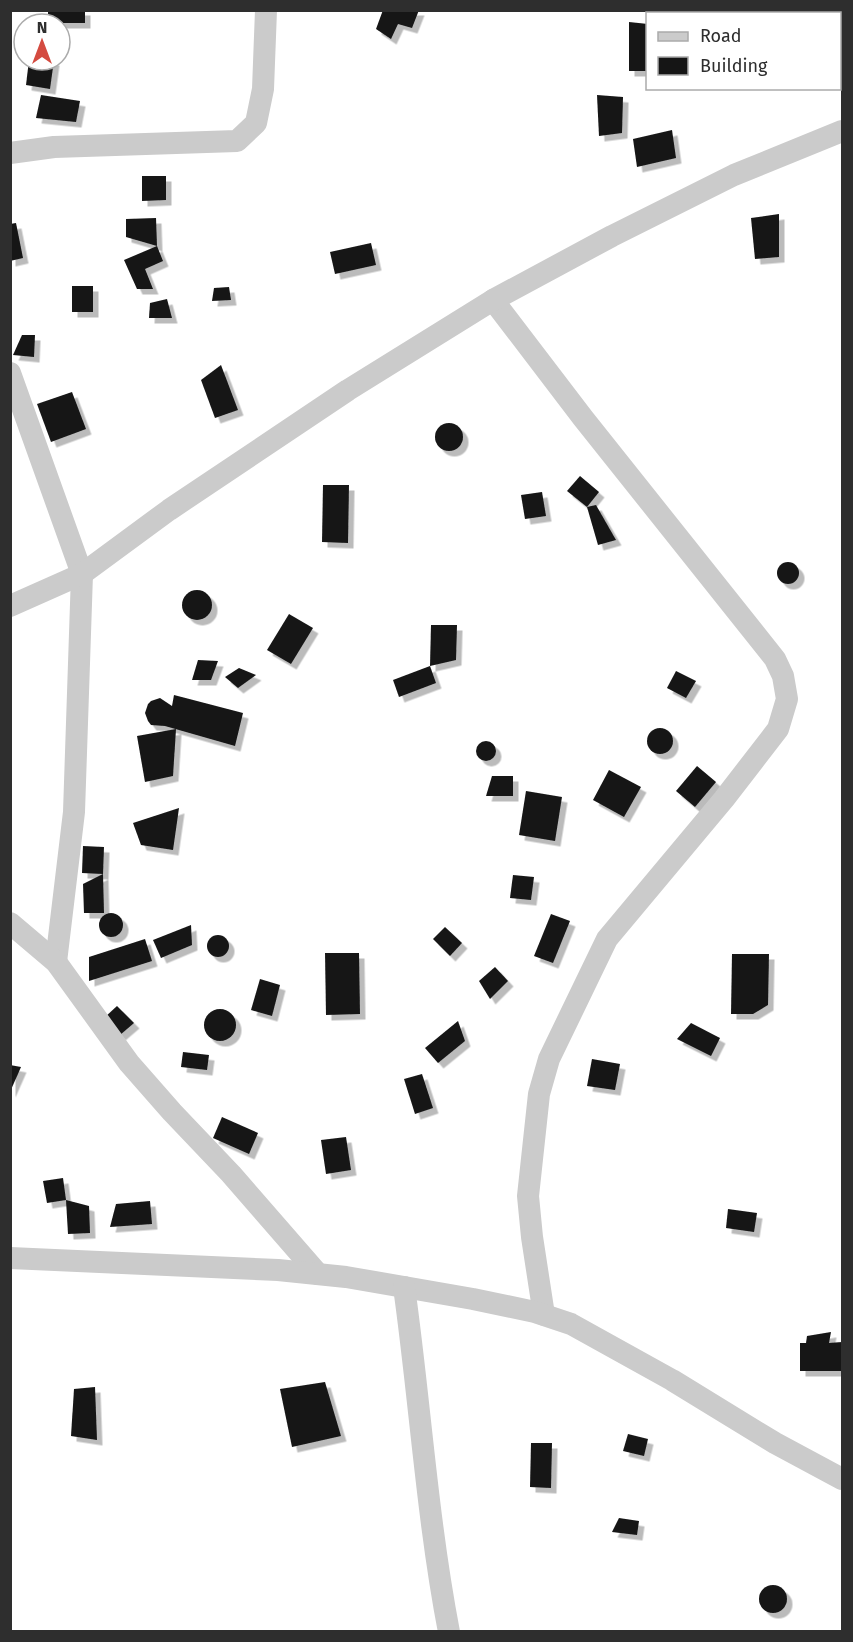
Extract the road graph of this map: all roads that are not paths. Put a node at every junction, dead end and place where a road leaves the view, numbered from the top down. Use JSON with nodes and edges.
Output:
{"nodes":[{"id":1,"x":266,"y":10,"type":"edge"},
{"id":2,"x":843,"y":131,"type":"edge"},
{"id":3,"x":10,"y":153,"type":"edge"},
{"id":4,"x":493,"y":300,"type":"junction"},
{"id":5,"x":10,"y":373,"type":"edge"},
{"id":6,"x":82,"y":574,"type":"junction"},
{"id":7,"x":10,"y":606,"type":"edge"},
{"id":8,"x":10,"y":923,"type":"edge"},
{"id":9,"x":56,"y":962,"type":"junction"},
{"id":10,"x":10,"y":1258,"type":"edge"},
{"id":11,"x":318,"y":1274,"type":"junction"},
{"id":12,"x":404,"y":1287,"type":"junction"},
{"id":13,"x":544,"y":1315,"type":"junction"},
{"id":14,"x":843,"y":1479,"type":"edge"},
{"id":15,"x":449,"y":1632,"type":"edge"}],
"edges":[{"from":1,"to":3,"type":"street"},
{"from":2,"to":4,"type":"street"},
{"from":4,"to":6,"type":"street"},
{"from":4,"to":13,"type":"street"},
{"from":5,"to":6,"type":"street"},
{"from":6,"to":7,"type":"street"},
{"from":6,"to":9,"type":"street"},
{"from":8,"to":9,"type":"street"},
{"from":9,"to":11,"type":"street"},
{"from":10,"to":11,"type":"street"},
{"from":11,"to":12,"type":"street"},
{"from":12,"to":13,"type":"street"},
{"from":12,"to":15,"type":"street"},
{"from":13,"to":14,"type":"street"}]}
